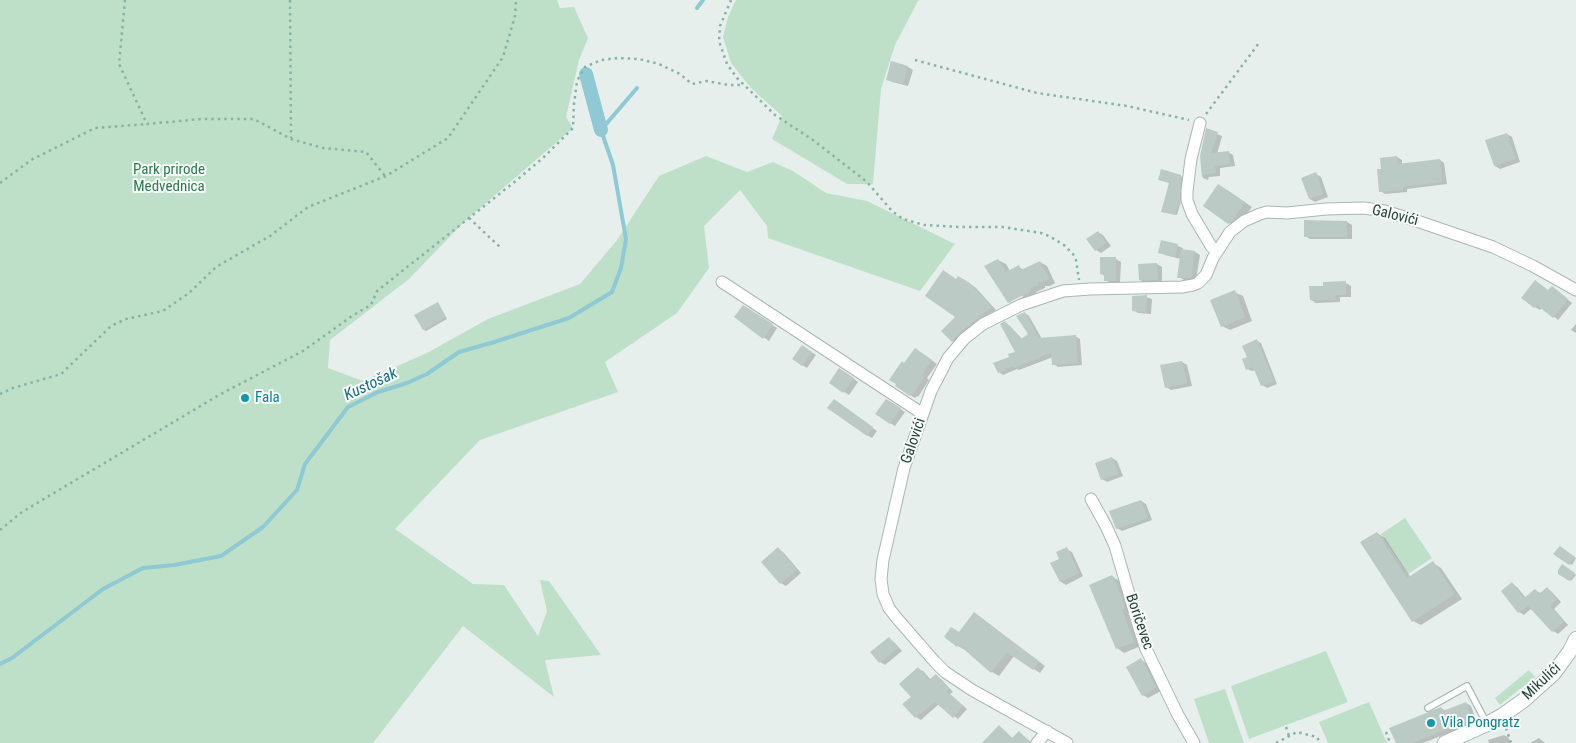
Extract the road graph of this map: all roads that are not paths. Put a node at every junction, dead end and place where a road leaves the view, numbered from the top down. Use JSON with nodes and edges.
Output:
{"nodes":[{"id":1,"x":1200,"y":124,"type":"road end"},
{"id":2,"x":1217,"y":252,"type":"junction"},
{"id":3,"x":722,"y":282,"type":"dead end"},
{"id":4,"x":1576,"y":290,"type":"edge"},
{"id":5,"x":923,"y":414,"type":"junction"},
{"id":6,"x":1091,"y":499,"type":"dead end"},
{"id":7,"x":1576,"y":639,"type":"edge"},
{"id":8,"x":1428,"y":708,"type":"dead end"},
{"id":9,"x":1487,"y":724,"type":"junction"},
{"id":10,"x":1048,"y":732,"type":"junction"},
{"id":11,"x":1037,"y":743,"type":"edge"},
{"id":12,"x":1067,"y":743,"type":"edge"},
{"id":13,"x":1194,"y":743,"type":"edge"},
{"id":14,"x":1445,"y":743,"type":"edge"}],
"edges":[{"from":1,"to":2,"type":"street"},
{"from":2,"to":4,"type":"street","name":"Galovići"},
{"from":2,"to":5,"type":"street","name":"Galovići"},
{"from":3,"to":5,"type":"street"},
{"from":5,"to":10,"type":"street","name":"Galovići"},
{"from":6,"to":13,"type":"street","name":"Boričevec"},
{"from":7,"to":9,"type":"street","name":"Mikulići"},
{"from":8,"to":9,"type":"lane"},
{"from":9,"to":14,"type":"street","name":"Mikulići"},
{"from":10,"to":11,"type":"street"},
{"from":10,"to":12,"type":"street","name":"Galovići"}]}
